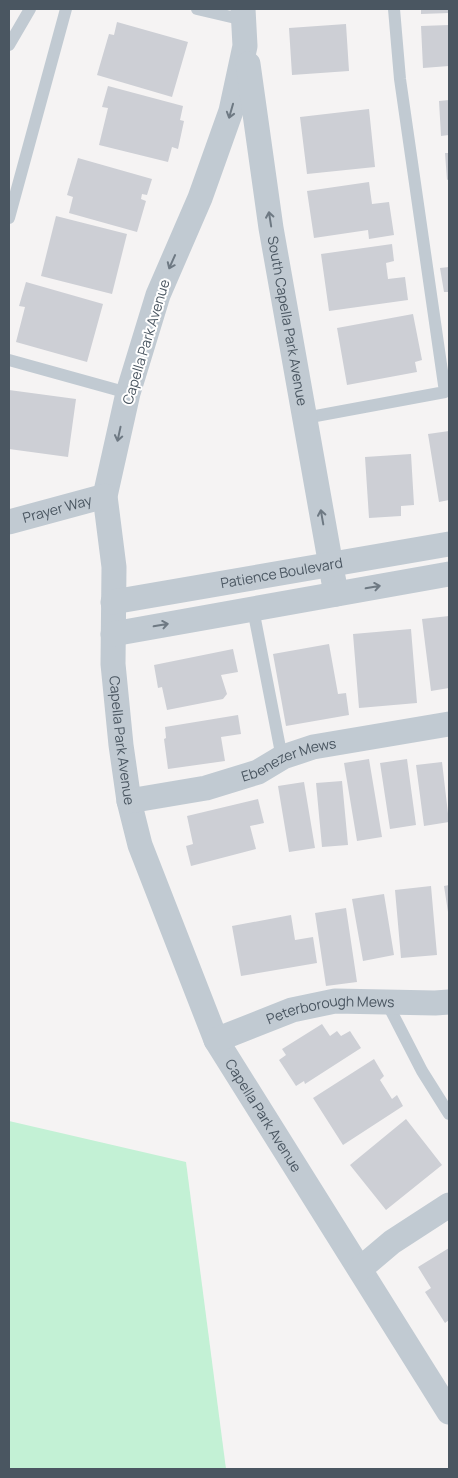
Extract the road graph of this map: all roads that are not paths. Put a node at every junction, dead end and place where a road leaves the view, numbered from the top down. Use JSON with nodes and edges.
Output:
{"nodes":[{"id":1,"x":30,"y":9,"type":"edge"},
{"id":2,"x":66,"y":9,"type":"edge"},
{"id":3,"x":197,"y":9,"type":"edge"},
{"id":4,"x":394,"y":9,"type":"edge"},
{"id":5,"x":243,"y":14,"type":"edge"},
{"id":6,"x":9,"y":45,"type":"edge"},
{"id":7,"x":246,"y":46,"type":"junction"},
{"id":8,"x":9,"y":218,"type":"edge"},
{"id":9,"x":9,"y":360,"type":"edge"},
{"id":10,"x":447,"y":391,"type":"edge"},
{"id":11,"x":128,"y":392,"type":"junction"},
{"id":12,"x":305,"y":418,"type":"junction"},
{"id":13,"x":106,"y":496,"type":"junction"},
{"id":14,"x":9,"y":522,"type":"edge"},
{"id":15,"x":449,"y":544,"type":"edge"},
{"id":16,"x":330,"y":565,"type":"junction"},
{"id":17,"x":449,"y":574,"type":"edge"},
{"id":18,"x":336,"y":594,"type":"junction"},
{"id":19,"x":113,"y":602,"type":"junction"},
{"id":20,"x":253,"y":609,"type":"junction"},
{"id":21,"x":113,"y":634,"type":"junction"},
{"id":22,"x":449,"y":724,"type":"edge"},
{"id":23,"x":282,"y":758,"type":"junction"},
{"id":24,"x":129,"y":801,"type":"junction"},
{"id":25,"x":386,"y":1001,"type":"junction"},
{"id":26,"x":449,"y":1002,"type":"edge"},
{"id":27,"x":216,"y":1040,"type":"junction"},
{"id":28,"x":449,"y":1114,"type":"edge"},
{"id":29,"x":449,"y":1205,"type":"edge"},
{"id":30,"x":360,"y":1269,"type":"junction"},
{"id":31,"x":449,"y":1412,"type":"edge"}],
"edges":[{"from":1,"to":6,"type":"lane"},
{"from":2,"to":8,"type":"lane"},
{"from":3,"to":5,"type":"lane"},
{"from":4,"to":10,"type":"lane"},
{"from":5,"to":7,"type":"street","name":"Capella Park Avenue"},
{"from":7,"to":11,"type":"street","name":"Capella Park Avenue","one_way":true},
{"from":12,"to":7,"type":"street","name":"South Capella Park Avenue","one_way":true},
{"from":9,"to":11,"type":"lane"},
{"from":10,"to":12,"type":"lane"},
{"from":11,"to":13,"type":"street","name":"Capella Park Avenue","one_way":true},
{"from":16,"to":12,"type":"street","name":"South Capella Park Avenue","one_way":true},
{"from":13,"to":14,"type":"street","name":"Prayer Way"},
{"from":13,"to":19,"type":"street","name":"Capella Park Avenue"},
{"from":15,"to":16,"type":"street","name":"Patience Boulevard"},
{"from":16,"to":18,"type":"street","name":"South Capella Park Avenue"},
{"from":16,"to":19,"type":"street","name":"Patience Boulevard"},
{"from":18,"to":17,"type":"street","one_way":true},
{"from":18,"to":20,"type":"street"},
{"from":19,"to":21,"type":"street","name":"Capella Park Avenue"},
{"from":21,"to":20,"type":"street","one_way":true},
{"from":20,"to":23,"type":"lane"},
{"from":21,"to":24,"type":"street","name":"Capella Park Avenue"},
{"from":22,"to":23,"type":"street","name":"Ebenezer Mews"},
{"from":23,"to":24,"type":"street","name":"Ebenezer Mews"},
{"from":24,"to":27,"type":"street","name":"Capella Park Avenue"},
{"from":25,"to":26,"type":"street","name":"Peterborough Mews"},
{"from":25,"to":27,"type":"street","name":"Peterborough Mews"},
{"from":25,"to":28,"type":"lane"},
{"from":27,"to":30,"type":"street","name":"Capella Park Avenue"},
{"from":29,"to":30,"type":"street"},
{"from":30,"to":31,"type":"street","name":"Capella Park Avenue"}]}
